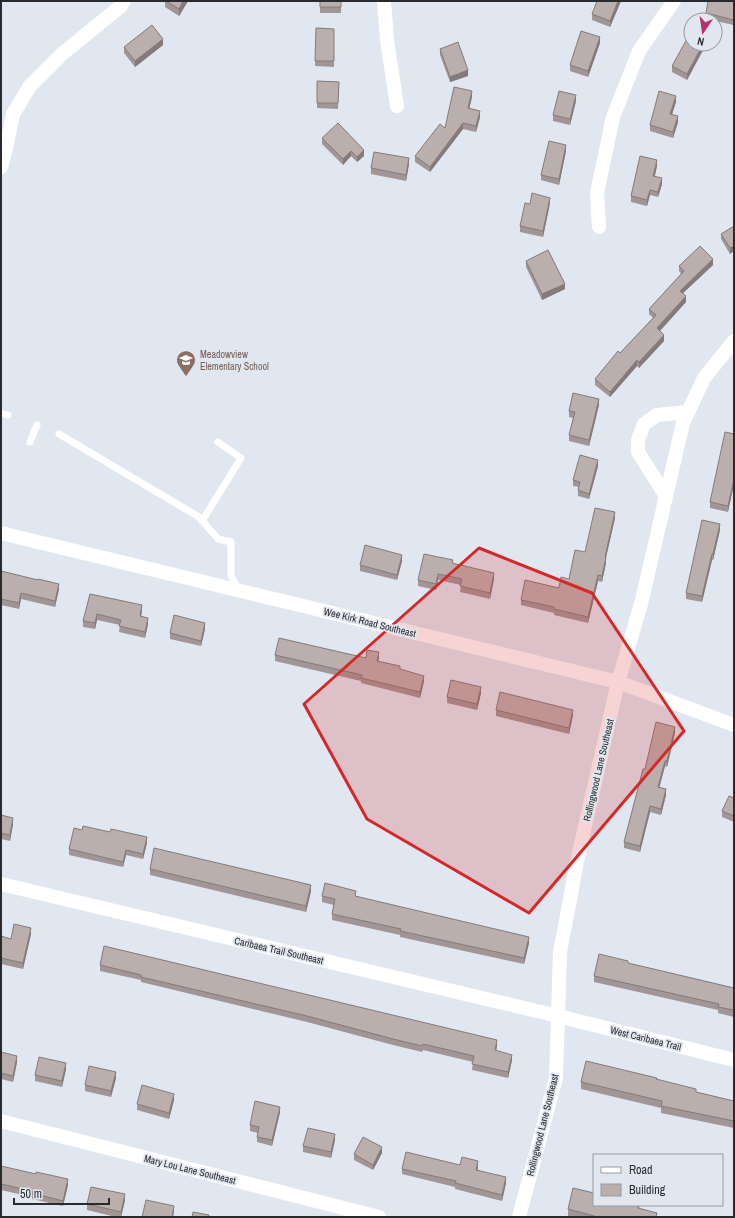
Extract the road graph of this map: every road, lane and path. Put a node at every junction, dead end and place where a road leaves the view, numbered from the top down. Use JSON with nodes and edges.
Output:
{"nodes":[{"id":1,"x":124,"y":1,"type":"edge"},
{"id":2,"x":384,"y":1,"type":"edge"},
{"id":3,"x":674,"y":1,"type":"edge"},
{"id":4,"x":397,"y":106,"type":"dead end"},
{"id":5,"x":1,"y":167,"type":"edge"},
{"id":6,"x":598,"y":227,"type":"dead end"},
{"id":7,"x":734,"y":341,"type":"edge"},
{"id":8,"x":688,"y":412,"type":"junction"},
{"id":9,"x":1,"y":413,"type":"edge"},
{"id":10,"x":8,"y":415,"type":"dead end"},
{"id":11,"x":37,"y":425,"type":"dead end"},
{"id":12,"x":59,"y":434,"type":"dead end"},
{"id":13,"x":30,"y":442,"type":"dead end"},
{"id":14,"x":218,"y":442,"type":"dead end"},
{"id":15,"x":666,"y":496,"type":"junction"},
{"id":16,"x":202,"y":522,"type":"junction"},
{"id":17,"x":1,"y":533,"type":"edge"},
{"id":18,"x":238,"y":591,"type":"junction"},
{"id":19,"x":618,"y":682,"type":"junction"},
{"id":20,"x":734,"y":725,"type":"edge"},
{"id":21,"x":1,"y":884,"type":"edge"},
{"id":22,"x":558,"y":1016,"type":"junction"},
{"id":23,"x":734,"y":1060,"type":"edge"},
{"id":24,"x":1,"y":1121,"type":"edge"},
{"id":25,"x":379,"y":1217,"type":"edge"},
{"id":26,"x":519,"y":1217,"type":"edge"}],
"edges":[{"from":1,"to":5,"type":"street"},
{"from":2,"to":4,"type":"street"},
{"from":3,"to":6,"type":"street"},
{"from":7,"to":8,"type":"street","name":"Rollingwood Lane Southeast"},
{"from":8,"to":15,"type":"street","name":"Rollingwood Lane Southeast"},
{"from":8,"to":15,"type":"street"},
{"from":9,"to":10,"type":"lane"},
{"from":11,"to":13,"type":"lane"},
{"from":12,"to":16,"type":"lane"},
{"from":14,"to":16,"type":"lane"},
{"from":15,"to":19,"type":"street","name":"Rollingwood Lane Southeast"},
{"from":16,"to":18,"type":"lane"},
{"from":17,"to":18,"type":"street","name":"Wee Kirk Road Southeast"},
{"from":18,"to":19,"type":"street","name":"Wee Kirk Road Southeast"},
{"from":19,"to":20,"type":"street","name":"Wee Kirk Road Southeast"},
{"from":19,"to":22,"type":"street","name":"Rollingwood Lane Southeast"},
{"from":21,"to":22,"type":"street","name":"Caribaea Trail Southeast"},
{"from":22,"to":23,"type":"street","name":"West Caribaea Trail"},
{"from":22,"to":26,"type":"street","name":"Rollingwood Lane Southeast"},
{"from":24,"to":25,"type":"street","name":"Mary Lou Lane Southeast"}]}
